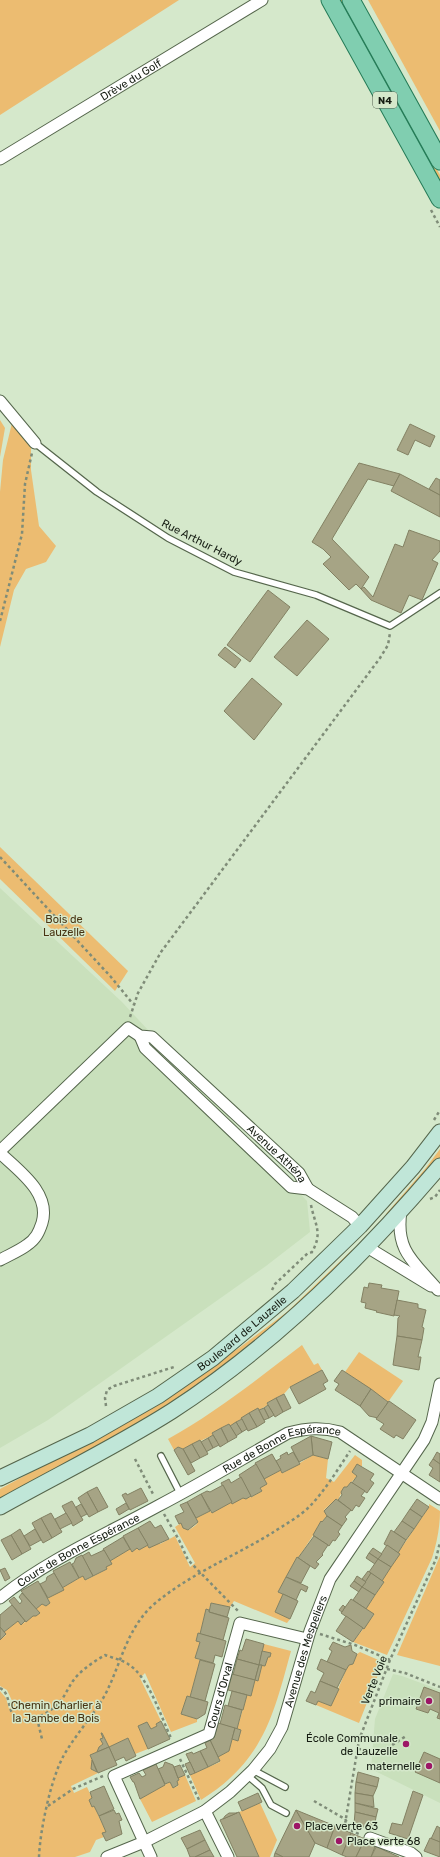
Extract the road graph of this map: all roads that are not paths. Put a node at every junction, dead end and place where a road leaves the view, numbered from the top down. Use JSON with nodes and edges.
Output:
{"nodes":[{"id":1,"x":262,"y":0,"type":"edge"},
{"id":2,"x":330,"y":0,"type":"edge"},
{"id":3,"x":351,"y":0,"type":"edge"},
{"id":4,"x":0,"y":159,"type":"edge"},
{"id":5,"x":440,"y":161,"type":"edge"},
{"id":6,"x":440,"y":200,"type":"edge"},
{"id":7,"x":0,"y":401,"type":"edge"},
{"id":8,"x":35,"y":443,"type":"joint"},
{"id":9,"x":440,"y":593,"type":"edge"},
{"id":10,"x":140,"y":1036,"type":"junction"},
{"id":11,"x":440,"y":1132,"type":"edge"},
{"id":12,"x":0,"y":1152,"type":"edge"},
{"id":13,"x":440,"y":1166,"type":"edge"},
{"id":14,"x":308,"y":1189,"type":"junction"},
{"id":15,"x":401,"y":1211,"type":"junction"},
{"id":16,"x":365,"y":1221,"type":"junction"},
{"id":17,"x":367,"y":1247,"type":"junction"},
{"id":18,"x":0,"y":1260,"type":"edge"},
{"id":19,"x":439,"y":1290,"type":"edge"},
{"id":20,"x":440,"y":1384,"type":"edge"},
{"id":21,"x":161,"y":1456,"type":"dead end"},
{"id":22,"x":402,"y":1473,"type":"junction"},
{"id":23,"x":0,"y":1478,"type":"edge"},
{"id":24,"x":180,"y":1493,"type":"junction"},
{"id":25,"x":440,"y":1499,"type":"edge"},
{"id":26,"x":159,"y":1506,"type":"joint"},
{"id":27,"x":0,"y":1507,"type":"edge"},
{"id":28,"x":0,"y":1598,"type":"edge"},
{"id":29,"x":309,"y":1635,"type":"junction"},
{"id":30,"x":250,"y":1773,"type":"junction"},
{"id":31,"x":284,"y":1787,"type":"dead end"},
{"id":32,"x":205,"y":1811,"type":"junction"},
{"id":33,"x":286,"y":1813,"type":"dead end"},
{"id":34,"x":370,"y":1838,"type":"road end"},
{"id":35,"x":144,"y":1842,"type":"junction"},
{"id":36,"x":107,"y":1857,"type":"edge"},
{"id":37,"x":151,"y":1857,"type":"edge"},
{"id":38,"x":228,"y":1857,"type":"edge"},
{"id":39,"x":416,"y":1857,"type":"edge"}],
"edges":[{"from":1,"to":4,"type":"street","name":"Drève du Golf"},
{"from":2,"to":6,"type":"main road","number":"N4"},
{"from":3,"to":5,"type":"main road","number":"N4"},
{"from":7,"to":8,"type":"street"},
{"from":8,"to":9,"type":"lane","name":"Rue Arthur Hardy"},
{"from":10,"to":12,"type":"street","name":"Avenue Athéna"},
{"from":10,"to":14,"type":"street","name":"Avenue Athéna"},
{"from":10,"to":14,"type":"street","name":"Avenue Athéna"},
{"from":11,"to":16,"type":"main road","name":"Boulevard de Lauzelle"},
{"from":12,"to":18,"type":"street","name":"Avenue Athéna"},
{"from":13,"to":15,"type":"main road","name":"Boulevard de Lauzelle"},
{"from":14,"to":16,"type":"street"},
{"from":15,"to":17,"type":"main road","name":"Boulevard de Lauzelle"},
{"from":15,"to":19,"type":"street"},
{"from":16,"to":17,"type":"main road"},
{"from":16,"to":23,"type":"main road","name":"Boulevard de Lauzelle"},
{"from":17,"to":19,"type":"street"},
{"from":17,"to":27,"type":"main road","name":"Boulevard de Lauzelle"},
{"from":20,"to":22,"type":"street","name":"Avenue des Mespeliers"},
{"from":21,"to":24,"type":"lane"},
{"from":22,"to":24,"type":"street","name":"Rue de Bonne Espérance"},
{"from":22,"to":25,"type":"street","name":"Rue de Bonne Espérance"},
{"from":22,"to":29,"type":"street","name":"Avenue des Mespeliers"},
{"from":24,"to":26,"type":"street","name":"Rue de Bonne Espérance"},
{"from":26,"to":28,"type":"street","name":"Cours de Bonne Espérance"},
{"from":29,"to":30,"type":"street","name":"Avenue des Mespeliers"},
{"from":29,"to":35,"type":"street","name":"Cours d'Orval"},
{"from":30,"to":31,"type":"lane"},
{"from":30,"to":32,"type":"street","name":"Avenue des Mespeliers"},
{"from":30,"to":33,"type":"lane"},
{"from":32,"to":35,"type":"street","name":"Avenue des Mespeliers"},
{"from":32,"to":38,"type":"street"},
{"from":34,"to":39,"type":"street"},
{"from":35,"to":36,"type":"street","name":"Avenue des Mespeliers"},
{"from":35,"to":37,"type":"street"}]}
